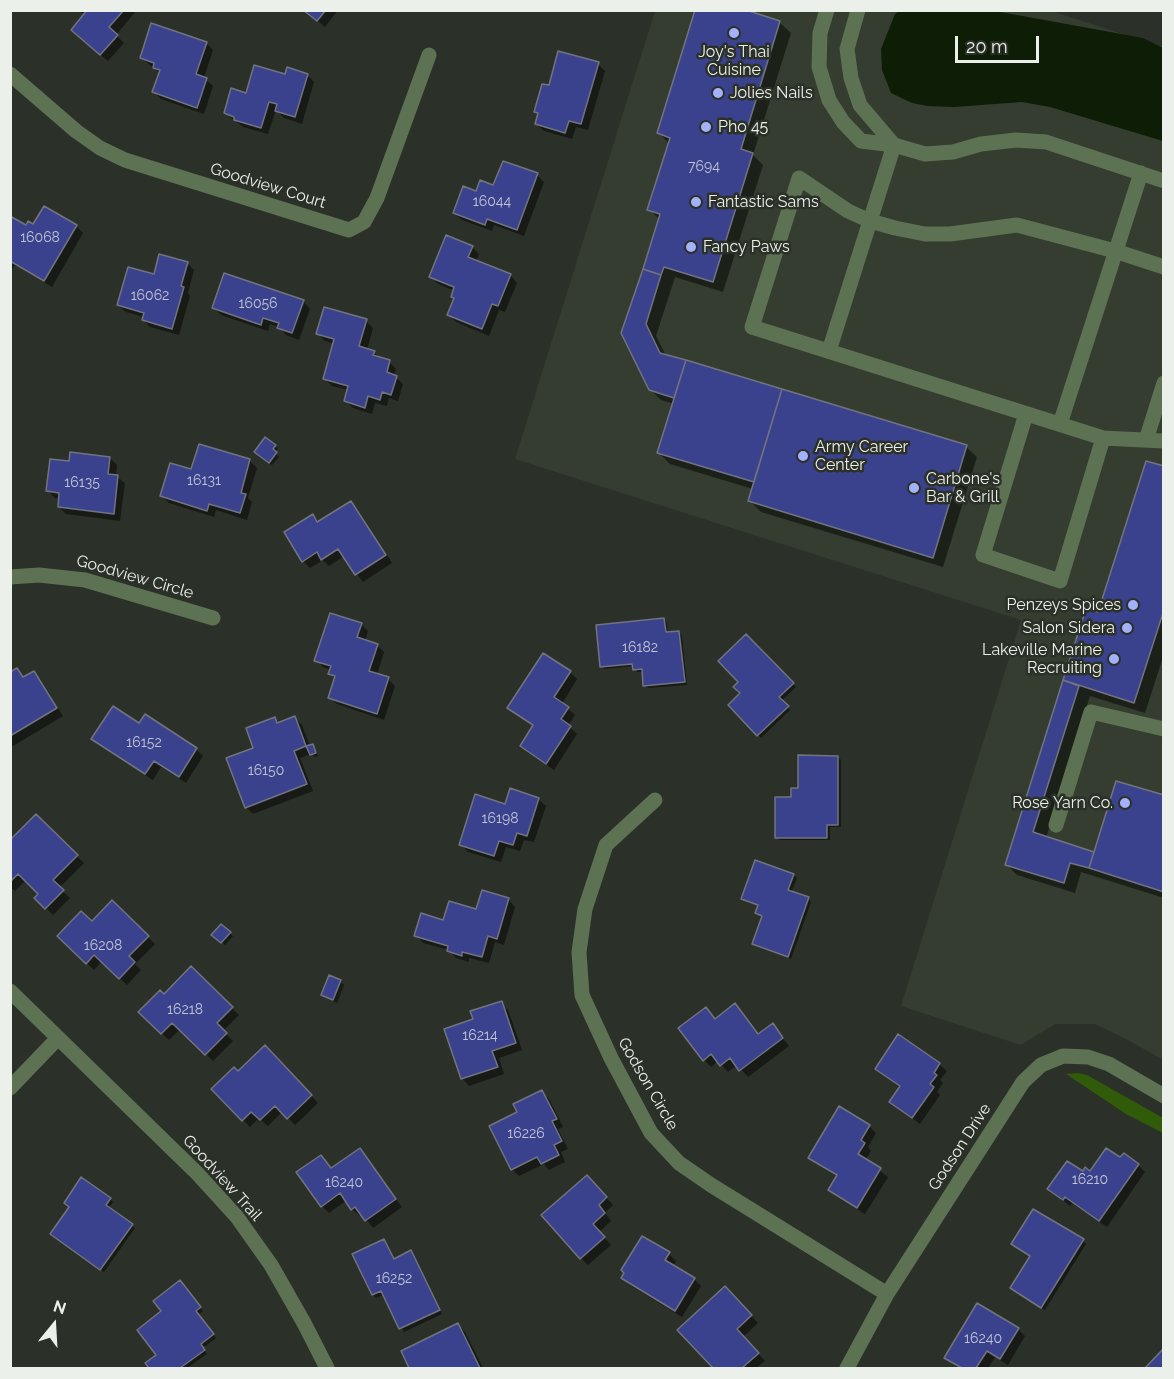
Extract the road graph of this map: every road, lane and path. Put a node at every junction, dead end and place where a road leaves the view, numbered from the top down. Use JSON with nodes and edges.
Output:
{"nodes":[{"id":1,"x":827,"y":10,"type":"edge"},
{"id":2,"x":858,"y":10,"type":"edge"},
{"id":3,"x":429,"y":55,"type":"dead end"},
{"id":4,"x":10,"y":74,"type":"edge"},
{"id":5,"x":894,"y":145,"type":"junction"},
{"id":6,"x":1141,"y":173,"type":"junction"},
{"id":7,"x":1164,"y":181,"type":"edge"},
{"id":8,"x":870,"y":221,"type":"junction"},
{"id":9,"x":1115,"y":251,"type":"junction"},
{"id":10,"x":1164,"y":267,"type":"edge"},
{"id":11,"x":829,"y":351,"type":"junction"},
{"id":12,"x":1164,"y":383,"type":"edge"},
{"id":13,"x":1026,"y":414,"type":"junction"},
{"id":14,"x":1060,"y":424,"type":"junction"},
{"id":15,"x":1103,"y":438,"type":"junction"},
{"id":16,"x":1146,"y":440,"type":"junction"},
{"id":17,"x":1164,"y":441,"type":"edge"},
{"id":18,"x":10,"y":577,"type":"edge"},
{"id":19,"x":213,"y":618,"type":"dead end"},
{"id":20,"x":1164,"y":729,"type":"edge"},
{"id":21,"x":655,"y":800,"type":"dead end"},
{"id":22,"x":1056,"y":825,"type":"dead end"},
{"id":23,"x":10,"y":991,"type":"edge"},
{"id":24,"x":58,"y":1038,"type":"junction"},
{"id":25,"x":10,"y":1088,"type":"edge"},
{"id":26,"x":1164,"y":1096,"type":"edge"},
{"id":27,"x":887,"y":1294,"type":"junction"},
{"id":28,"x":327,"y":1368,"type":"edge"},
{"id":29,"x":847,"y":1368,"type":"edge"}],
"edges":[{"from":1,"to":5,"type":"street"},
{"from":2,"to":5,"type":"street"},
{"from":3,"to":4,"type":"street","name":"Goodview Court"},
{"from":5,"to":6,"type":"street"},
{"from":5,"to":8,"type":"street"},
{"from":6,"to":7,"type":"street"},
{"from":6,"to":9,"type":"street"},
{"from":8,"to":9,"type":"street"},
{"from":8,"to":11,"type":"street"},
{"from":8,"to":11,"type":"street"},
{"from":9,"to":10,"type":"street"},
{"from":9,"to":14,"type":"street"},
{"from":11,"to":13,"type":"street"},
{"from":12,"to":16,"type":"street"},
{"from":13,"to":14,"type":"street"},
{"from":13,"to":15,"type":"street"},
{"from":14,"to":15,"type":"street"},
{"from":15,"to":16,"type":"street"},
{"from":16,"to":17,"type":"street"},
{"from":18,"to":19,"type":"street","name":"Goodview Circle"},
{"from":20,"to":22,"type":"street"},
{"from":21,"to":27,"type":"street","name":"Godson Circle"},
{"from":23,"to":24,"type":"street","name":"Goodview Trail"},
{"from":24,"to":25,"type":"street"},
{"from":24,"to":28,"type":"street","name":"Goodview Trail"},
{"from":26,"to":27,"type":"street","name":"Godson Drive"},
{"from":27,"to":29,"type":"street","name":"Godson Drive"}]}
